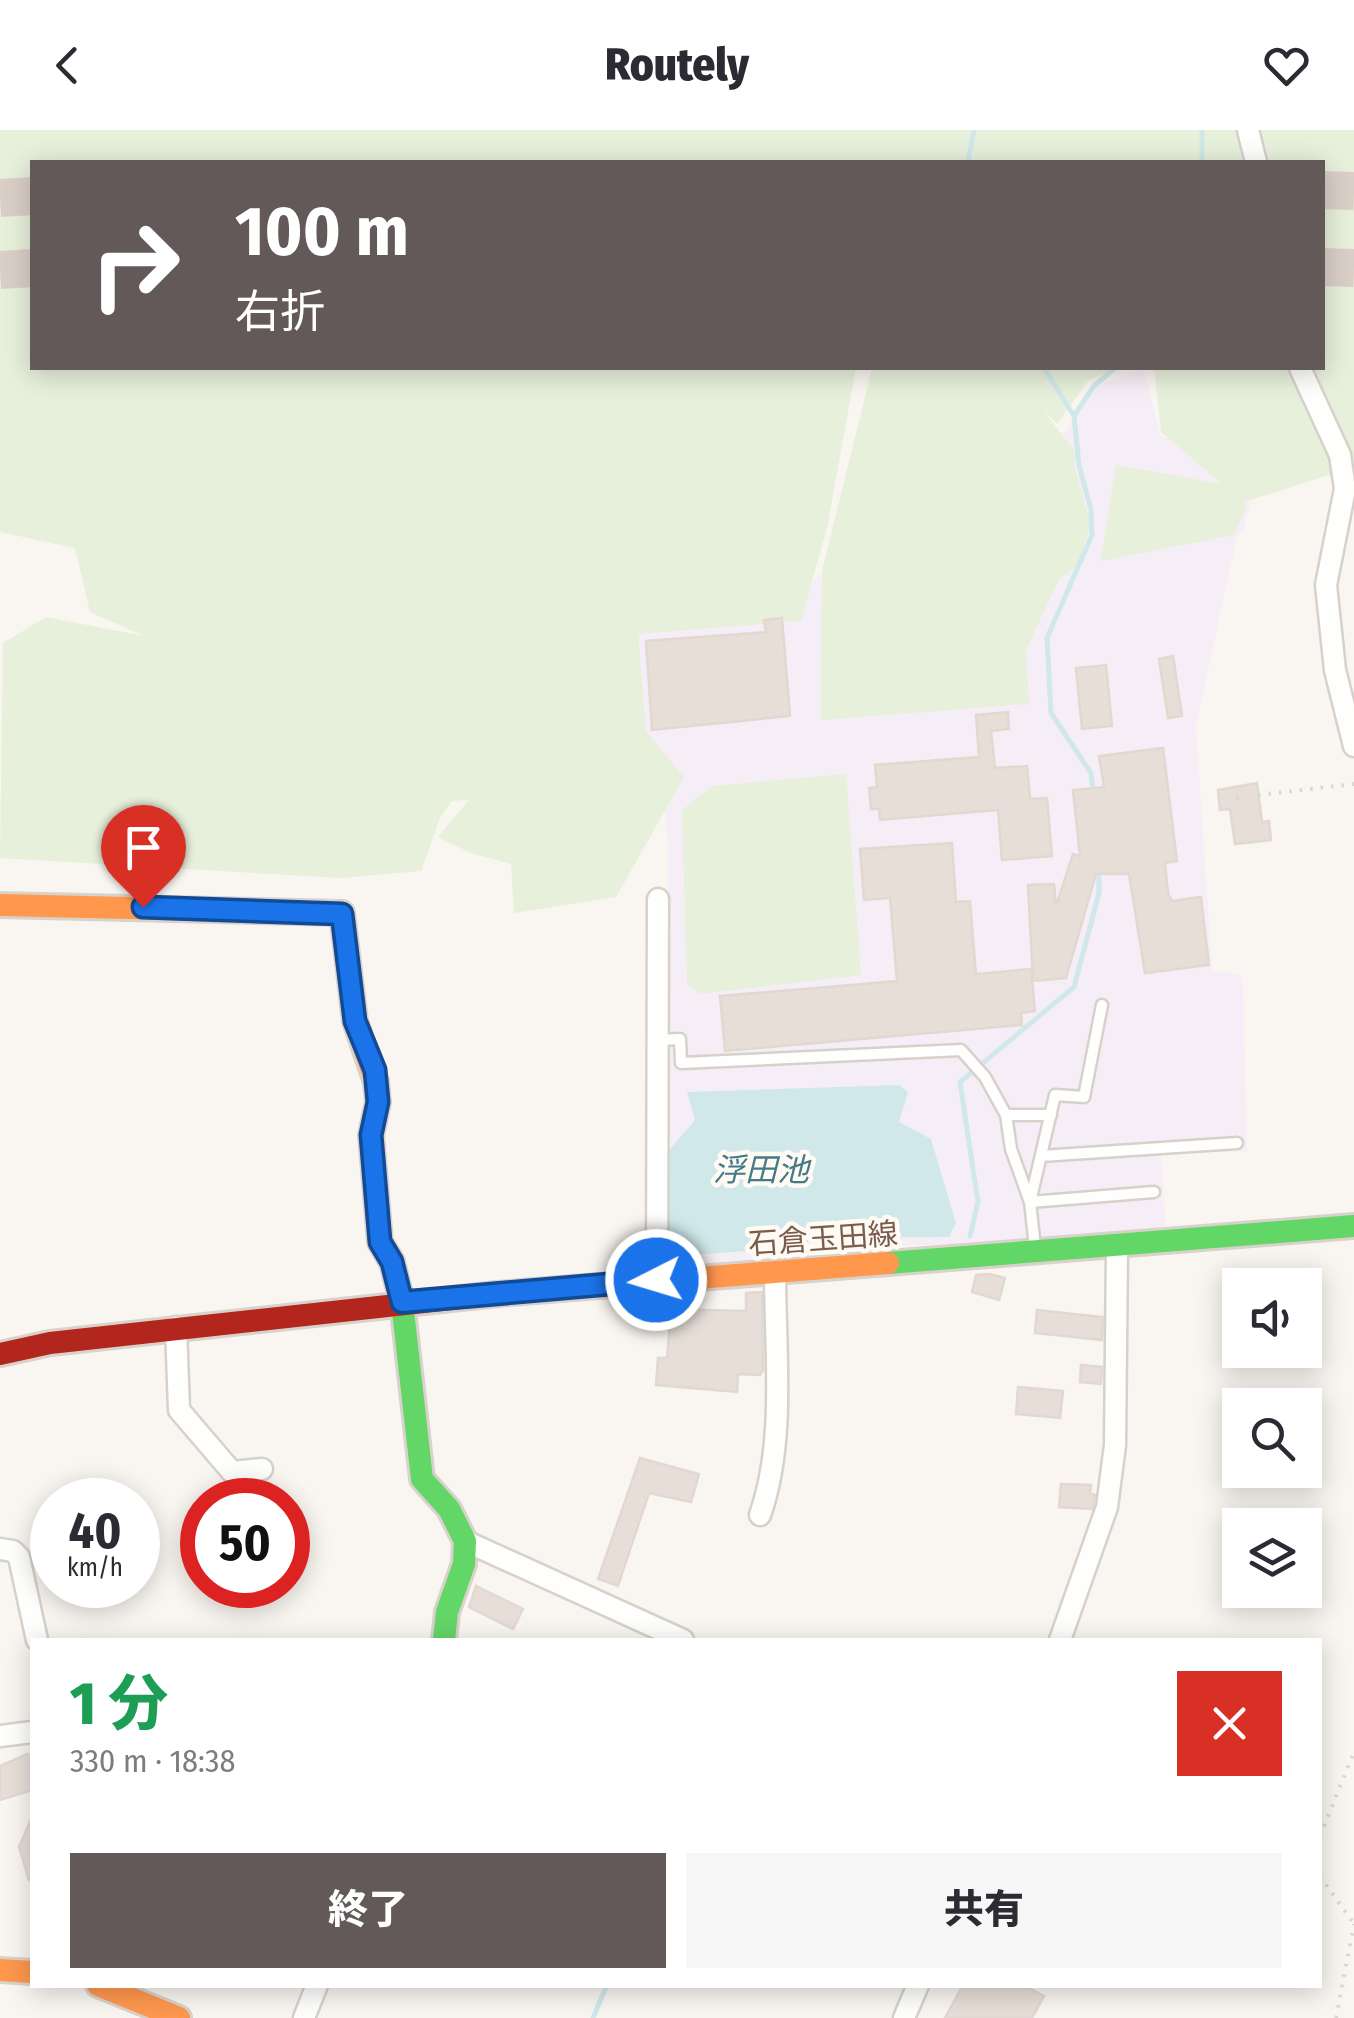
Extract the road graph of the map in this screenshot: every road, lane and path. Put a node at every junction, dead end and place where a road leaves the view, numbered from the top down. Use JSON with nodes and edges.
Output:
{"nodes":[{"id":1,"x":1248,"y":130,"type":"edge"},
{"id":2,"x":1256,"y":160,"type":"edge"},
{"id":3,"x":1301,"y":370,"type":"edge"},
{"id":4,"x":1349,"y":514,"type":"edge"},
{"id":5,"x":1354,"y":746,"type":"edge"},
{"id":6,"x":1354,"y":784,"type":"edge"},
{"id":7,"x":1258,"y":795,"type":"dead end"},
{"id":8,"x":658,"y":899,"type":"dead end"},
{"id":9,"x":0,"y":906,"type":"edge"},
{"id":10,"x":1102,"y":1005,"type":"dead end"},
{"id":11,"x":658,"y":1040,"type":"junction"},
{"id":12,"x":1006,"y":1115,"type":"junction"},
{"id":13,"x":1051,"y":1115,"type":"junction"},
{"id":14,"x":1237,"y":1143,"type":"dead end"},
{"id":15,"x":1041,"y":1156,"type":"junction"},
{"id":16,"x":1154,"y":1192,"type":"dead end"},
{"id":17,"x":1030,"y":1202,"type":"junction"},
{"id":18,"x":1354,"y":1226,"type":"edge"},
{"id":19,"x":1117,"y":1248,"type":"junction"},
{"id":20,"x":1035,"y":1254,"type":"junction"},
{"id":21,"x":775,"y":1273,"type":"junction"},
{"id":22,"x":656,"y":1280,"type":"junction"},
{"id":23,"x":402,"y":1302,"type":"junction"},
{"id":24,"x":176,"y":1327,"type":"junction"},
{"id":25,"x":0,"y":1354,"type":"edge"},
{"id":26,"x":262,"y":1469,"type":"dead end"},
{"id":27,"x":760,"y":1515,"type":"dead end"},
{"id":28,"x":464,"y":1541,"type":"junction"},
{"id":29,"x":0,"y":1550,"type":"edge"},
{"id":30,"x":37,"y":1638,"type":"edge"},
{"id":31,"x":444,"y":1638,"type":"edge"},
{"id":32,"x":680,"y":1638,"type":"edge"},
{"id":33,"x":1061,"y":1638,"type":"edge"},
{"id":34,"x":30,"y":1732,"type":"edge"},
{"id":35,"x":0,"y":1736,"type":"edge"},
{"id":36,"x":1354,"y":1752,"type":"edge"},
{"id":37,"x":1322,"y":1831,"type":"edge"},
{"id":38,"x":1322,"y":1879,"type":"edge"},
{"id":39,"x":1354,"y":1924,"type":"edge"},
{"id":40,"x":0,"y":1970,"type":"edge"},
{"id":41,"x":30,"y":1972,"type":"edge"},
{"id":42,"x":105,"y":1988,"type":"edge"},
{"id":43,"x":316,"y":1988,"type":"edge"},
{"id":44,"x":917,"y":1988,"type":"edge"},
{"id":45,"x":179,"y":2018,"type":"edge"},
{"id":46,"x":304,"y":2018,"type":"edge"},
{"id":47,"x":904,"y":2018,"type":"edge"},
{"id":48,"x":1336,"y":2018,"type":"edge"}],
"edges":[{"from":1,"to":2,"type":"street"},
{"from":3,"to":4,"type":"street"},
{"from":4,"to":5,"type":"street"},
{"from":6,"to":7,"type":"path"},
{"from":8,"to":11,"type":"street"},
{"from":9,"to":23,"type":"main road"},
{"from":10,"to":13,"type":"lane"},
{"from":11,"to":12,"type":"lane"},
{"from":11,"to":22,"type":"street"},
{"from":12,"to":13,"type":"lane"},
{"from":12,"to":17,"type":"lane"},
{"from":13,"to":15,"type":"lane"},
{"from":14,"to":15,"type":"lane"},
{"from":15,"to":17,"type":"lane"},
{"from":16,"to":17,"type":"lane"},
{"from":17,"to":20,"type":"lane"},
{"from":18,"to":19,"type":"main road","name":"石倉玉田線"},
{"from":19,"to":20,"type":"main road","name":"石倉玉田線"},
{"from":19,"to":33,"type":"street"},
{"from":20,"to":21,"type":"main road","name":"石倉玉田線"},
{"from":21,"to":22,"type":"main road","name":"石倉玉田線"},
{"from":21,"to":27,"type":"street"},
{"from":22,"to":23,"type":"main road","name":"石倉玉田線"},
{"from":23,"to":24,"type":"main road","name":"石倉玉田線"},
{"from":23,"to":28,"type":"main road"},
{"from":24,"to":25,"type":"main road","name":"石倉玉田線"},
{"from":24,"to":26,"type":"street"},
{"from":28,"to":31,"type":"main road"},
{"from":28,"to":32,"type":"street"},
{"from":29,"to":30,"type":"street"},
{"from":34,"to":35,"type":"street"},
{"from":36,"to":37,"type":"path"},
{"from":38,"to":39,"type":"path"},
{"from":39,"to":48,"type":"path"},
{"from":40,"to":41,"type":"main road"},
{"from":42,"to":45,"type":"main road"},
{"from":43,"to":46,"type":"street"},
{"from":44,"to":47,"type":"street"}]}
